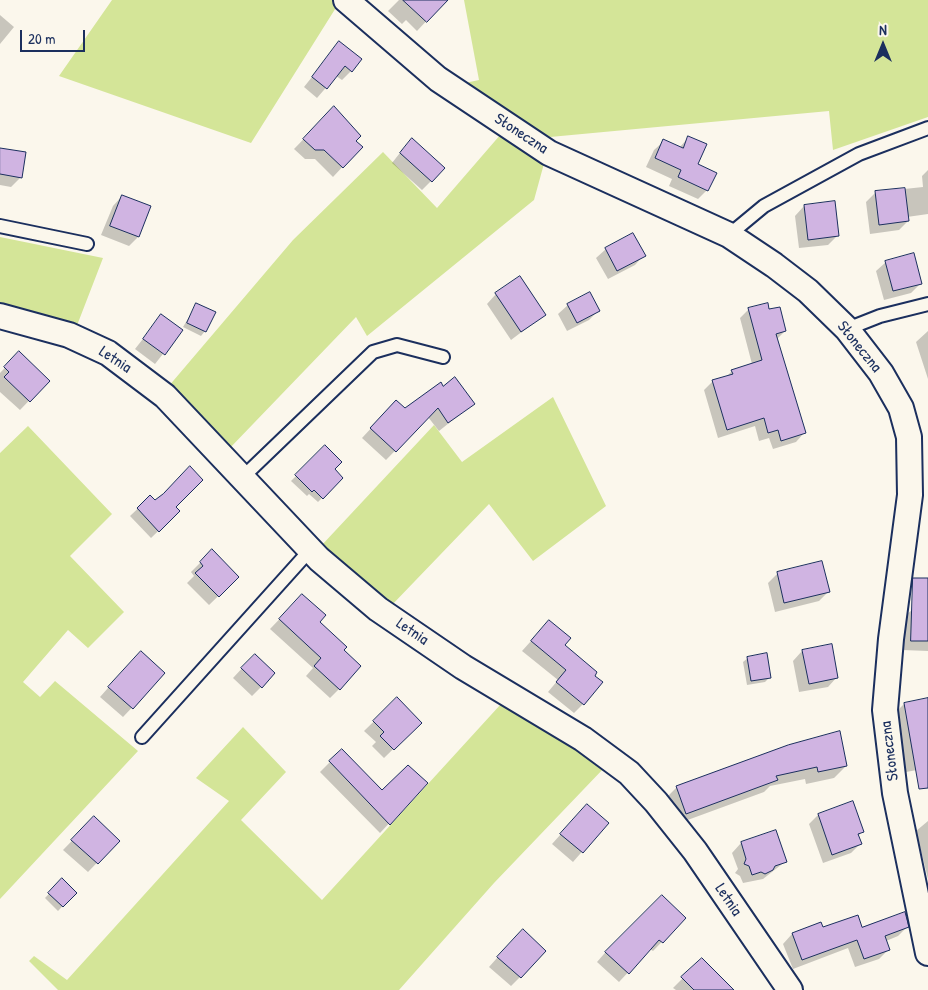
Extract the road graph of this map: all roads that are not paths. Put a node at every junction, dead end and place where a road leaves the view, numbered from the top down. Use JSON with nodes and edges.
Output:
{"nodes":[{"id":1,"x":346,"y":0,"type":"edge"},
{"id":2,"x":928,"y":128,"type":"edge"},
{"id":3,"x":0,"y":226,"type":"edge"},
{"id":4,"x":729,"y":235,"type":"junction"},
{"id":5,"x":87,"y":244,"type":"dead end"},
{"id":6,"x":928,"y":304,"type":"edge"},
{"id":7,"x":0,"y":316,"type":"edge"},
{"id":8,"x":847,"y":329,"type":"junction"},
{"id":9,"x":443,"y":357,"type":"dead end"},
{"id":10,"x":243,"y":477,"type":"junction"},
{"id":11,"x":311,"y":550,"type":"junction"},
{"id":12,"x":142,"y":737,"type":"dead end"},
{"id":13,"x":928,"y":953,"type":"edge"},
{"id":14,"x":790,"y":990,"type":"edge"}],
"edges":[{"from":1,"to":4,"type":"street","name":"Słoneczna"},
{"from":2,"to":4,"type":"lane"},
{"from":3,"to":5,"type":"lane"},
{"from":4,"to":8,"type":"street","name":"Słoneczna"},
{"from":6,"to":8,"type":"lane"},
{"from":7,"to":10,"type":"street","name":"Letnia"},
{"from":8,"to":13,"type":"street","name":"Słoneczna"},
{"from":9,"to":10,"type":"lane"},
{"from":10,"to":11,"type":"street","name":"Letnia"},
{"from":11,"to":12,"type":"lane"},
{"from":11,"to":14,"type":"street","name":"Letnia"}]}
